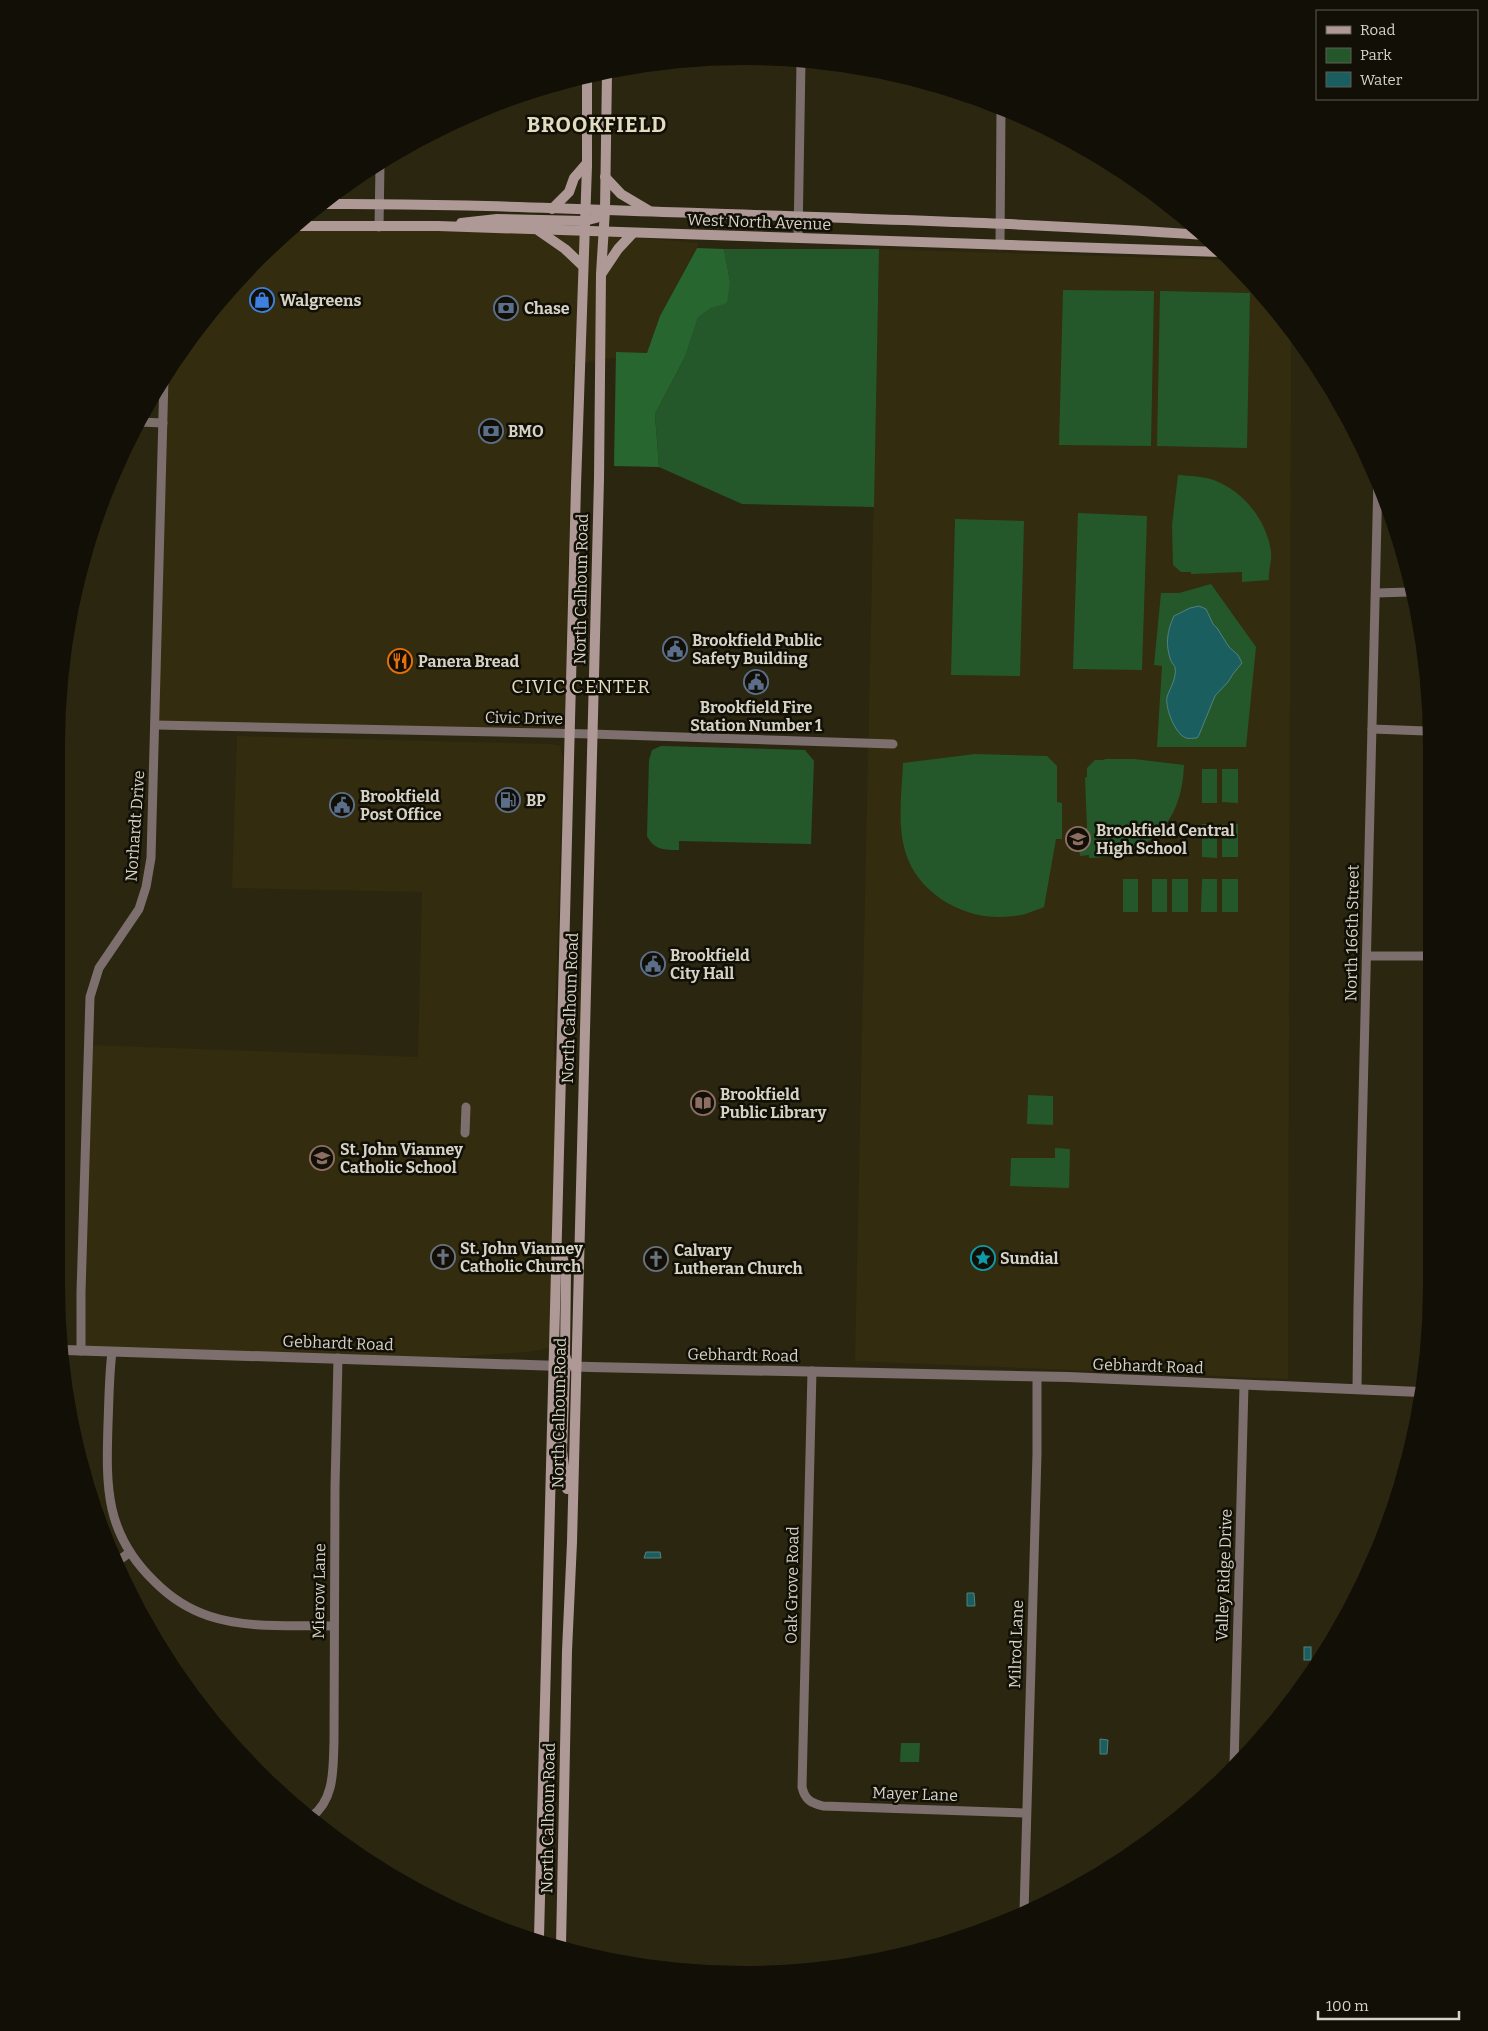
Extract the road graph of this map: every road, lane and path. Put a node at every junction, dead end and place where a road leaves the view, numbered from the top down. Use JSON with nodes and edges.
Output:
{"nodes":[{"id":1,"x":801,"y":67,"type":"edge"},
{"id":2,"x":607,"y":79,"type":"edge"},
{"id":3,"x":587,"y":84,"type":"edge"},
{"id":4,"x":1001,"y":116,"type":"edge"},
{"id":5,"x":587,"y":163,"type":"junction"},
{"id":6,"x":380,"y":171,"type":"edge"},
{"id":7,"x":606,"y":177,"type":"junction"},
{"id":8,"x":332,"y":204,"type":"edge"},
{"id":9,"x":380,"y":204,"type":"junction"},
{"id":10,"x":552,"y":209,"type":"junction"},
{"id":11,"x":585,"y":210,"type":"junction"},
{"id":12,"x":605,"y":210,"type":"junction"},
{"id":13,"x":650,"y":211,"type":"junction"},
{"id":14,"x":799,"y":216,"type":"junction"},
{"id":15,"x":584,"y":221,"type":"junction"},
{"id":16,"x":1001,"y":223,"type":"junction"},
{"id":17,"x":306,"y":226,"type":"edge"},
{"id":18,"x":379,"y":226,"type":"junction"},
{"id":19,"x":438,"y":226,"type":"junction"},
{"id":20,"x":538,"y":230,"type":"junction"},
{"id":21,"x":584,"y":232,"type":"junction"},
{"id":22,"x":604,"y":232,"type":"junction"},
{"id":23,"x":632,"y":234,"type":"junction"},
{"id":24,"x":1193,"y":235,"type":"edge"},
{"id":25,"x":798,"y":238,"type":"junction"},
{"id":26,"x":1000,"y":245,"type":"junction"},
{"id":27,"x":1211,"y":252,"type":"edge"},
{"id":28,"x":583,"y":266,"type":"junction"},
{"id":29,"x":602,"y":274,"type":"junction"},
{"id":30,"x":164,"y":392,"type":"edge"},
{"id":31,"x":146,"y":422,"type":"edge"},
{"id":32,"x":163,"y":423,"type":"junction"},
{"id":33,"x":1378,"y":501,"type":"edge"},
{"id":34,"x":1405,"y":592,"type":"edge"},
{"id":35,"x":1376,"y":593,"type":"junction"},
{"id":36,"x":155,"y":725,"type":"junction"},
{"id":37,"x":1372,"y":729,"type":"junction"},
{"id":38,"x":1423,"y":730,"type":"edge"},
{"id":39,"x":571,"y":734,"type":"junction"},
{"id":40,"x":592,"y":734,"type":"junction"},
{"id":41,"x":893,"y":744,"type":"dead end"},
{"id":42,"x":1367,"y":956,"type":"junction"},
{"id":43,"x":1423,"y":956,"type":"edge"},
{"id":44,"x":466,"y":1107,"type":"dead end"},
{"id":45,"x":465,"y":1133,"type":"dead end"},
{"id":46,"x":557,"y":1238,"type":"junction"},
{"id":47,"x":68,"y":1350,"type":"edge"},
{"id":48,"x":82,"y":1351,"type":"junction"},
{"id":49,"x":112,"y":1352,"type":"junction"},
{"id":50,"x":338,"y":1358,"type":"junction"},
{"id":51,"x":554,"y":1365,"type":"junction"},
{"id":52,"x":575,"y":1366,"type":"junction"},
{"id":53,"x":812,"y":1371,"type":"junction"},
{"id":54,"x":1037,"y":1377,"type":"junction"},
{"id":55,"x":1244,"y":1385,"type":"junction"},
{"id":56,"x":1358,"y":1390,"type":"junction"},
{"id":57,"x":1414,"y":1392,"type":"edge"},
{"id":58,"x":572,"y":1524,"type":"junction"},
{"id":59,"x":129,"y":1553,"type":"junction"},
{"id":60,"x":122,"y":1558,"type":"edge"},
{"id":61,"x":334,"y":1626,"type":"junction"},
{"id":62,"x":1234,"y":1756,"type":"edge"},
{"id":63,"x":806,"y":1798,"type":"joint"},
{"id":64,"x":315,"y":1813,"type":"edge"},
{"id":65,"x":1025,"y":1813,"type":"junction"},
{"id":66,"x":1024,"y":1905,"type":"edge"},
{"id":67,"x":539,"y":1934,"type":"edge"},
{"id":68,"x":561,"y":1941,"type":"edge"}],
"edges":[{"from":1,"to":14,"type":"street"},
{"from":2,"to":7,"type":"main road","name":"North Calhoun Road"},
{"from":3,"to":5,"type":"main road","name":"North Calhoun Road"},
{"from":4,"to":16,"type":"street"},
{"from":5,"to":10,"type":"main road"},
{"from":5,"to":11,"type":"main road","name":"North Calhoun Road"},
{"from":6,"to":9,"type":"street"},
{"from":7,"to":12,"type":"main road","name":"North Calhoun Road"},
{"from":7,"to":13,"type":"main road"},
{"from":8,"to":9,"type":"main road","name":"West North Avenue"},
{"from":9,"to":10,"type":"main road","name":"West North Avenue"},
{"from":9,"to":18,"type":"street"},
{"from":10,"to":11,"type":"main road","name":"West North Avenue"},
{"from":11,"to":12,"type":"main road","name":"West North Avenue"},
{"from":11,"to":15,"type":"main road","name":"North Calhoun Road"},
{"from":12,"to":13,"type":"main road","name":"West North Avenue"},
{"from":12,"to":15,"type":"main road"},
{"from":12,"to":22,"type":"main road","name":"North Calhoun Road"},
{"from":13,"to":14,"type":"main road","name":"West North Avenue"},
{"from":14,"to":16,"type":"main road","name":"West North Avenue"},
{"from":14,"to":25,"type":"street"},
{"from":15,"to":19,"type":"main road"},
{"from":15,"to":21,"type":"main road","name":"North Calhoun Road"},
{"from":16,"to":24,"type":"main road","name":"West North Avenue"},
{"from":16,"to":26,"type":"street"},
{"from":17,"to":18,"type":"main road","name":"West North Avenue"},
{"from":18,"to":19,"type":"main road","name":"West North Avenue"},
{"from":19,"to":20,"type":"main road","name":"West North Avenue"},
{"from":20,"to":21,"type":"main road","name":"West North Avenue"},
{"from":20,"to":28,"type":"main road"},
{"from":21,"to":22,"type":"main road","name":"West North Avenue"},
{"from":21,"to":28,"type":"main road","name":"North Calhoun Road"},
{"from":22,"to":23,"type":"main road","name":"West North Avenue"},
{"from":22,"to":29,"type":"main road","name":"North Calhoun Road"},
{"from":23,"to":25,"type":"main road","name":"West North Avenue"},
{"from":23,"to":29,"type":"main road"},
{"from":25,"to":26,"type":"main road","name":"West North Avenue"},
{"from":26,"to":27,"type":"main road","name":"West North Avenue"},
{"from":28,"to":39,"type":"main road","name":"North Calhoun Road"},
{"from":29,"to":40,"type":"main road","name":"North Calhoun Road"},
{"from":30,"to":32,"type":"street","name":"Norhardt Drive"},
{"from":31,"to":32,"type":"street"},
{"from":32,"to":36,"type":"street","name":"Norhardt Drive"},
{"from":33,"to":35,"type":"street","name":"North 166th Street"},
{"from":34,"to":35,"type":"street"},
{"from":35,"to":37,"type":"street","name":"North 166th Street"},
{"from":36,"to":39,"type":"street","name":"Civic Drive"},
{"from":36,"to":48,"type":"street","name":"Norhardt Drive"},
{"from":37,"to":38,"type":"street"},
{"from":37,"to":42,"type":"street","name":"North 166th Street"},
{"from":39,"to":40,"type":"street","name":"Civic Drive"},
{"from":39,"to":46,"type":"main road","name":"North Calhoun Road"},
{"from":40,"to":41,"type":"street","name":"Civic Drive"},
{"from":40,"to":52,"type":"main road","name":"North Calhoun Road"},
{"from":42,"to":43,"type":"street"},
{"from":42,"to":56,"type":"street","name":"North 166th Street"},
{"from":44,"to":45,"type":"street"},
{"from":46,"to":51,"type":"main road","name":"North Calhoun Road"},
{"from":46,"to":52,"type":"main road"},
{"from":47,"to":48,"type":"street","name":"Gebhardt Road"},
{"from":48,"to":49,"type":"street","name":"Gebhardt Road"},
{"from":49,"to":50,"type":"street","name":"Gebhardt Road"},
{"from":49,"to":59,"type":"street"},
{"from":50,"to":51,"type":"street","name":"Gebhardt Road"},
{"from":50,"to":61,"type":"street","name":"Mierow Lane"},
{"from":51,"to":52,"type":"street","name":"Gebhardt Road"},
{"from":51,"to":58,"type":"main road"},
{"from":51,"to":67,"type":"main road","name":"North Calhoun Road"},
{"from":52,"to":53,"type":"street","name":"Gebhardt Road"},
{"from":52,"to":58,"type":"main road","name":"North Calhoun Road"},
{"from":53,"to":54,"type":"street","name":"Gebhardt Road"},
{"from":53,"to":63,"type":"street","name":"Oak Grove Road"},
{"from":54,"to":55,"type":"street","name":"Gebhardt Road"},
{"from":54,"to":65,"type":"street","name":"Milrod Lane"},
{"from":55,"to":56,"type":"street","name":"Gebhardt Road"},
{"from":55,"to":62,"type":"street","name":"Valley Ridge Drive"},
{"from":56,"to":57,"type":"street","name":"Gebhardt Road"},
{"from":58,"to":68,"type":"main road","name":"North Calhoun Road"},
{"from":59,"to":60,"type":"street"},
{"from":59,"to":61,"type":"street"},
{"from":61,"to":64,"type":"street","name":"Mierow Lane"},
{"from":63,"to":65,"type":"street","name":"Mayer Lane"},
{"from":65,"to":66,"type":"street","name":"Milrod Lane"}]}
